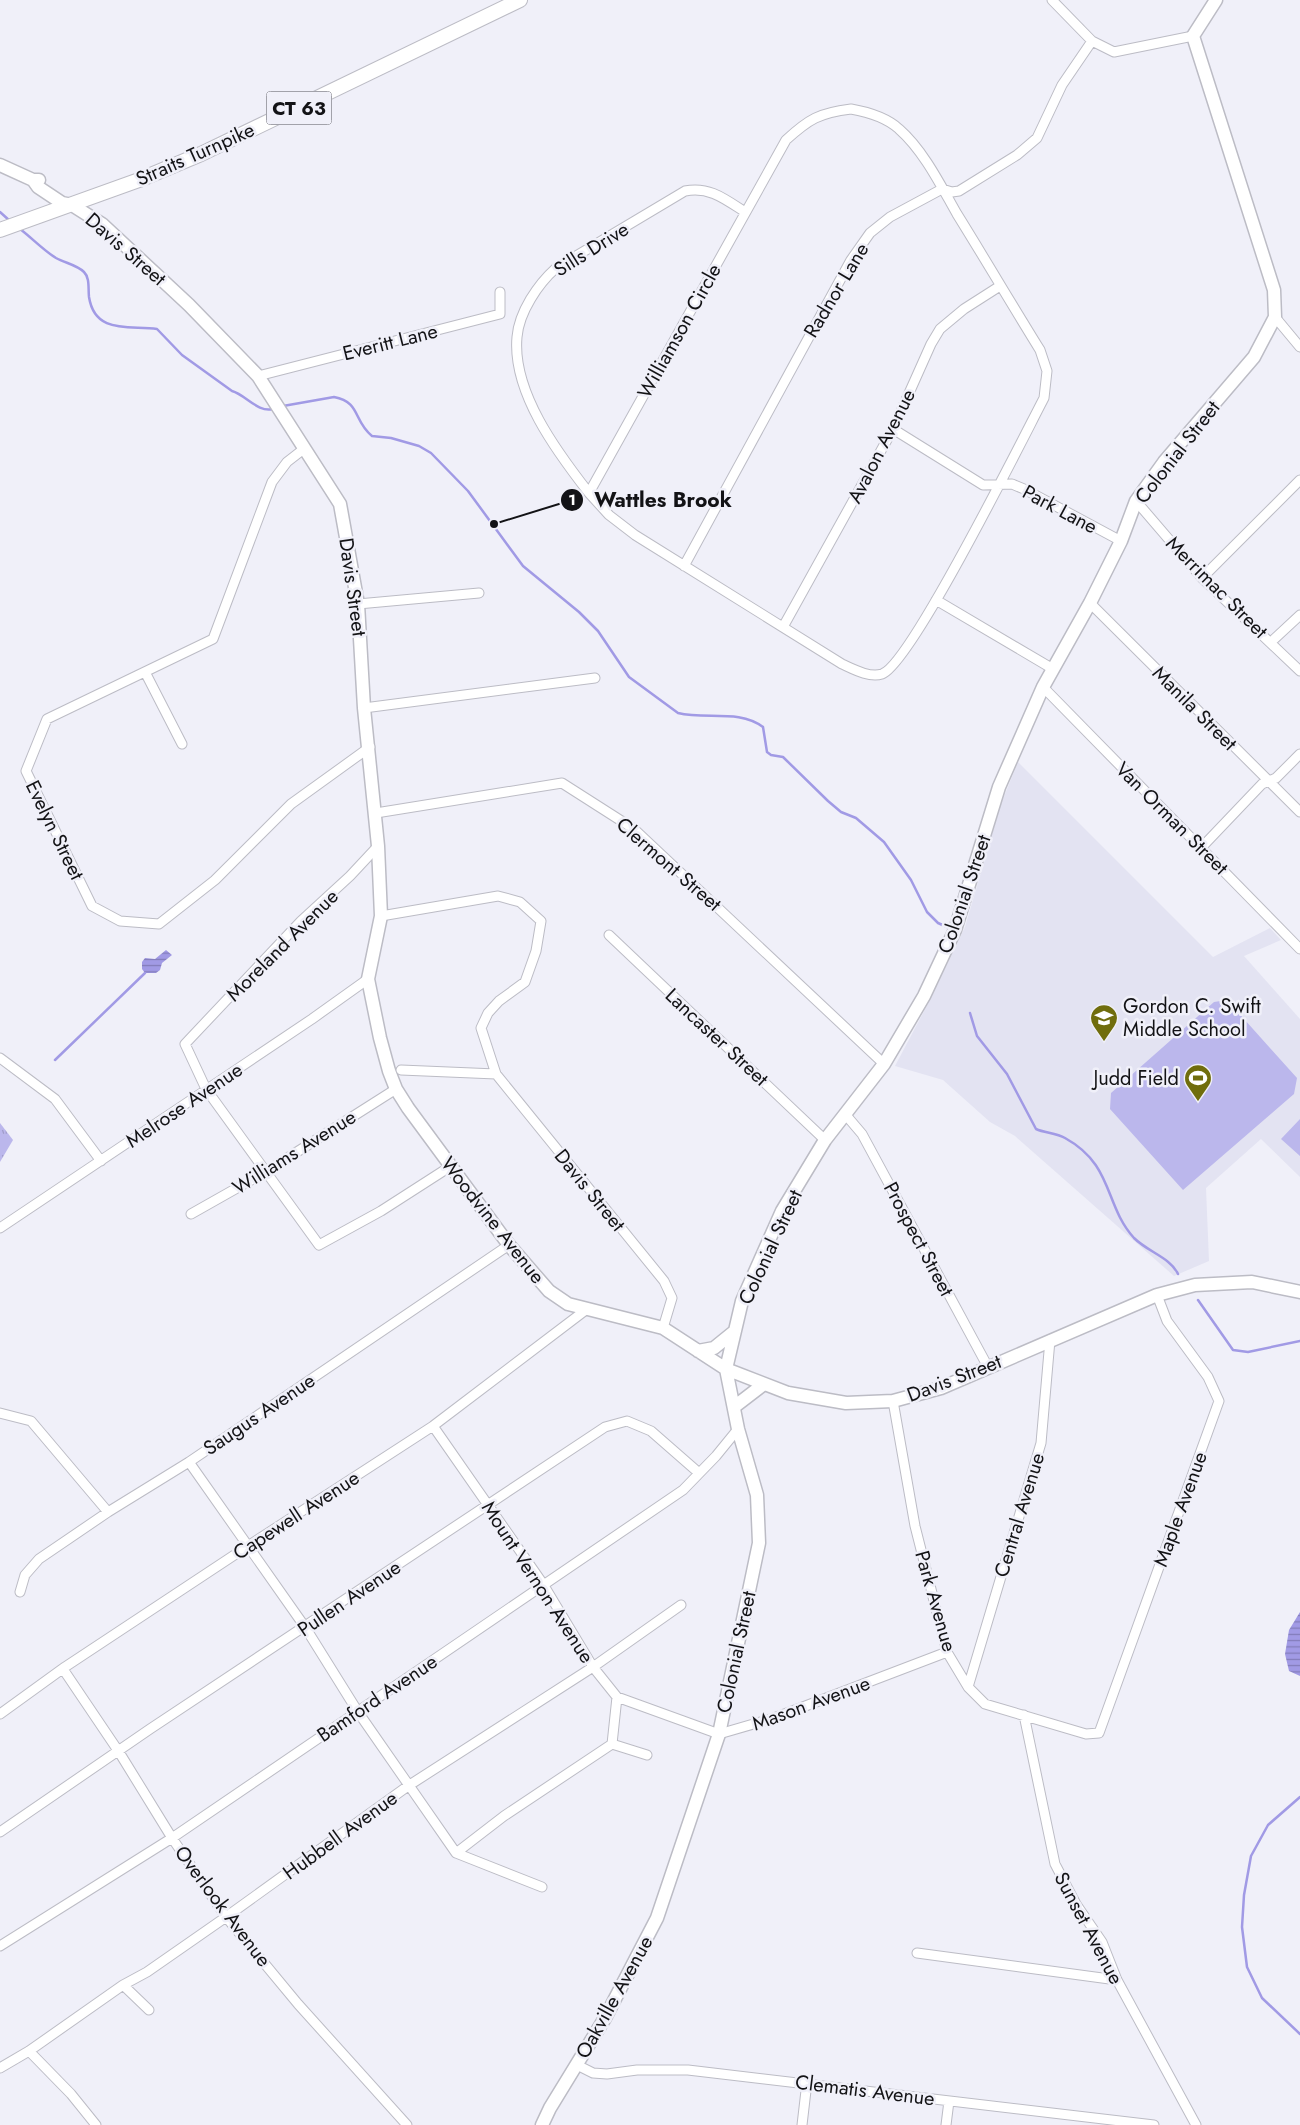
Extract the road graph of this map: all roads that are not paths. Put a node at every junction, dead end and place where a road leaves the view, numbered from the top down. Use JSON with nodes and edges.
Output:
{"nodes":[{"id":1,"x":520,"y":0,"type":"edge"},
{"id":2,"x":1052,"y":0,"type":"edge"},
{"id":3,"x":1216,"y":0,"type":"edge"},
{"id":4,"x":1194,"y":36,"type":"junction"},
{"id":5,"x":1092,"y":41,"type":"junction"},
{"id":6,"x":0,"y":165,"type":"edge"},
{"id":7,"x":942,"y":189,"type":"junction"},
{"id":8,"x":72,"y":205,"type":"junction"},
{"id":9,"x":744,"y":212,"type":"junction"},
{"id":10,"x":0,"y":230,"type":"edge"},
{"id":11,"x":1000,"y":286,"type":"junction"},
{"id":12,"x":500,"y":292,"type":"dead end"},
{"id":13,"x":1275,"y":317,"type":"junction"},
{"id":14,"x":1300,"y":347,"type":"edge"},
{"id":15,"x":261,"y":381,"type":"junction"},
{"id":16,"x":893,"y":429,"type":"junction"},
{"id":17,"x":305,"y":448,"type":"junction"},
{"id":18,"x":1300,"y":480,"type":"edge"},
{"id":19,"x":998,"y":485,"type":"junction"},
{"id":20,"x":590,"y":493,"type":"junction"},
{"id":21,"x":1136,"y":501,"type":"junction"},
{"id":22,"x":1121,"y":541,"type":"junction"},
{"id":23,"x":684,"y":566,"type":"junction"},
{"id":24,"x":1202,"y":578,"type":"junction"},
{"id":25,"x":480,"y":593,"type":"dead end"},
{"id":26,"x":936,"y":600,"type":"junction"},
{"id":27,"x":1090,"y":603,"type":"junction"},
{"id":28,"x":358,"y":604,"type":"junction"},
{"id":29,"x":1300,"y":615,"type":"edge"},
{"id":30,"x":783,"y":627,"type":"junction"},
{"id":31,"x":1271,"y":642,"type":"junction"},
{"id":32,"x":1052,"y":669,"type":"junction"},
{"id":33,"x":1300,"y":671,"type":"edge"},
{"id":34,"x":145,"y":672,"type":"junction"},
{"id":35,"x":595,"y":678,"type":"dead end"},
{"id":36,"x":1043,"y":687,"type":"junction"},
{"id":37,"x":364,"y":708,"type":"junction"},
{"id":38,"x":182,"y":744,"type":"dead end"},
{"id":39,"x":370,"y":748,"type":"junction"},
{"id":40,"x":1300,"y":754,"type":"edge"},
{"id":41,"x":1269,"y":781,"type":"junction"},
{"id":42,"x":1300,"y":812,"type":"edge"},
{"id":43,"x":376,"y":813,"type":"junction"},
{"id":44,"x":378,"y":846,"type":"junction"},
{"id":45,"x":1201,"y":848,"type":"junction"},
{"id":46,"x":382,"y":916,"type":"junction"},
{"id":47,"x":609,"y":935,"type":"dead end"},
{"id":48,"x":1300,"y":949,"type":"edge"},
{"id":49,"x":368,"y":979,"type":"junction"},
{"id":50,"x":0,"y":1058,"type":"edge"},
{"id":51,"x":884,"y":1064,"type":"junction"},
{"id":52,"x":395,"y":1071,"type":"junction"},
{"id":53,"x":496,"y":1074,"type":"junction"},
{"id":54,"x":206,"y":1089,"type":"junction"},
{"id":55,"x":396,"y":1089,"type":"junction"},
{"id":56,"x":845,"y":1114,"type":"junction"},
{"id":57,"x":825,"y":1140,"type":"junction"},
{"id":58,"x":101,"y":1161,"type":"junction"},
{"id":59,"x":451,"y":1166,"type":"junction"},
{"id":60,"x":267,"y":1171,"type":"junction"},
{"id":61,"x":191,"y":1214,"type":"dead end"},
{"id":62,"x":0,"y":1228,"type":"edge"},
{"id":63,"x":509,"y":1244,"type":"junction"},
{"id":64,"x":1300,"y":1292,"type":"edge"},
{"id":65,"x":1157,"y":1295,"type":"junction"},
{"id":66,"x":587,"y":1309,"type":"junction"},
{"id":67,"x":663,"y":1328,"type":"junction"},
{"id":68,"x":735,"y":1331,"type":"junction"},
{"id":69,"x":1050,"y":1340,"type":"junction"},
{"id":70,"x":698,"y":1351,"type":"junction"},
{"id":71,"x":988,"y":1367,"type":"junction"},
{"id":72,"x":726,"y":1369,"type":"junction"},
{"id":73,"x":764,"y":1384,"type":"junction"},
{"id":74,"x":893,"y":1401,"type":"junction"},
{"id":75,"x":734,"y":1407,"type":"junction"},
{"id":76,"x":0,"y":1414,"type":"edge"},
{"id":77,"x":433,"y":1426,"type":"junction"},
{"id":78,"x":738,"y":1429,"type":"junction"},
{"id":79,"x":189,"y":1462,"type":"junction"},
{"id":80,"x":699,"y":1473,"type":"junction"},
{"id":81,"x":489,"y":1505,"type":"junction"},
{"id":82,"x":108,"y":1512,"type":"junction"},
{"id":83,"x":248,"y":1546,"type":"junction"},
{"id":84,"x":543,"y":1584,"type":"junction"},
{"id":85,"x":20,"y":1592,"type":"dead end"},
{"id":86,"x":682,"y":1605,"type":"dead end"},
{"id":87,"x":305,"y":1627,"type":"junction"},
{"id":88,"x":947,"y":1652,"type":"junction"},
{"id":89,"x":592,"y":1667,"type":"junction"},
{"id":90,"x":63,"y":1669,"type":"junction"},
{"id":91,"x":968,"y":1687,"type":"junction"},
{"id":92,"x":617,"y":1697,"type":"junction"},
{"id":93,"x":358,"y":1712,"type":"junction"},
{"id":94,"x":0,"y":1714,"type":"edge"},
{"id":95,"x":1024,"y":1714,"type":"junction"},
{"id":96,"x":1099,"y":1733,"type":"joint"},
{"id":97,"x":719,"y":1734,"type":"junction"},
{"id":98,"x":612,"y":1744,"type":"junction"},
{"id":99,"x":119,"y":1752,"type":"junction"},
{"id":100,"x":647,"y":1755,"type":"dead end"},
{"id":101,"x":408,"y":1786,"type":"junction"},
{"id":102,"x":0,"y":1832,"type":"edge"},
{"id":103,"x":172,"y":1838,"type":"junction"},
{"id":104,"x":456,"y":1853,"type":"junction"},
{"id":105,"x":676,"y":1864,"type":"joint"},
{"id":106,"x":542,"y":1887,"type":"dead end"},
{"id":107,"x":226,"y":1917,"type":"junction"},
{"id":108,"x":0,"y":1946,"type":"edge"},
{"id":109,"x":917,"y":1953,"type":"dead end"},
{"id":110,"x":1117,"y":1980,"type":"junction"},
{"id":111,"x":123,"y":1985,"type":"junction"},
{"id":112,"x":149,"y":2010,"type":"dead end"},
{"id":113,"x":29,"y":2051,"type":"junction"},
{"id":114,"x":577,"y":2065,"type":"junction"},
{"id":115,"x":0,"y":2068,"type":"edge"},
{"id":116,"x":807,"y":2082,"type":"junction"},
{"id":117,"x":949,"y":2101,"type":"junction"},
{"id":118,"x":1090,"y":2122,"type":"edge"},
{"id":119,"x":96,"y":2125,"type":"edge"},
{"id":120,"x":407,"y":2125,"type":"edge"},
{"id":121,"x":542,"y":2125,"type":"edge"},
{"id":122,"x":802,"y":2125,"type":"edge"},
{"id":123,"x":946,"y":2125,"type":"edge"},
{"id":124,"x":1154,"y":2125,"type":"edge"},
{"id":125,"x":1196,"y":2125,"type":"edge"}],
"edges":[{"from":1,"to":8,"type":"main road","name":"Straits Turnpike","number":"CT 63"},
{"from":2,"to":5,"type":"street"},
{"from":3,"to":4,"type":"street"},
{"from":4,"to":5,"type":"street"},
{"from":4,"to":13,"type":"street","name":"Colonial Street"},
{"from":5,"to":7,"type":"street","name":"Radnor Lane"},
{"from":6,"to":8,"type":"street","name":"Davis Street"},
{"from":7,"to":9,"type":"street","name":"Williamson Circle"},
{"from":7,"to":11,"type":"street","name":"Williamson Circle"},
{"from":7,"to":23,"type":"street","name":"Radnor Lane"},
{"from":8,"to":10,"type":"main road","name":"Straits Turnpike","number":"CT 63"},
{"from":8,"to":15,"type":"street","name":"Davis Street"},
{"from":9,"to":20,"type":"street","name":"Williamson Circle"},
{"from":9,"to":20,"type":"street","name":"Sills Drive"},
{"from":11,"to":16,"type":"street","name":"Avalon Avenue"},
{"from":11,"to":19,"type":"street","name":"Williamson Circle"},
{"from":12,"to":15,"type":"street","name":"Everitt Lane"},
{"from":13,"to":14,"type":"street"},
{"from":13,"to":21,"type":"street","name":"Colonial Street"},
{"from":15,"to":17,"type":"street","name":"Davis Street"},
{"from":16,"to":19,"type":"street","name":"Park Lane"},
{"from":16,"to":30,"type":"street","name":"Avalon Avenue"},
{"from":17,"to":28,"type":"street","name":"Davis Street"},
{"from":17,"to":34,"type":"street","name":"Evelyn Street"},
{"from":18,"to":24,"type":"street"},
{"from":19,"to":22,"type":"street","name":"Park Lane"},
{"from":19,"to":26,"type":"street","name":"Williamson Circle"},
{"from":20,"to":23,"type":"street","name":"Williamson Circle"},
{"from":21,"to":22,"type":"street","name":"Colonial Street"},
{"from":21,"to":24,"type":"street","name":"Merrimac Street"},
{"from":22,"to":27,"type":"street","name":"Colonial Street"},
{"from":23,"to":30,"type":"street","name":"Williamson Circle"},
{"from":24,"to":31,"type":"street","name":"Merrimac Street"},
{"from":25,"to":28,"type":"street"},
{"from":26,"to":30,"type":"street","name":"Williamson Circle"},
{"from":26,"to":32,"type":"street"},
{"from":27,"to":32,"type":"street","name":"Colonial Street"},
{"from":27,"to":41,"type":"street","name":"Manila Street"},
{"from":28,"to":37,"type":"street","name":"Davis Street"},
{"from":29,"to":31,"type":"street"},
{"from":31,"to":33,"type":"street","name":"Merrimac Street"},
{"from":32,"to":36,"type":"street","name":"Colonial Street"},
{"from":34,"to":38,"type":"street"},
{"from":34,"to":39,"type":"street","name":"Evelyn Street"},
{"from":35,"to":37,"type":"street"},
{"from":36,"to":45,"type":"street","name":"Van Orman Street"},
{"from":36,"to":51,"type":"street","name":"Colonial Street"},
{"from":37,"to":39,"type":"street","name":"Davis Street"},
{"from":39,"to":43,"type":"street","name":"Davis Street"},
{"from":40,"to":41,"type":"street"},
{"from":41,"to":42,"type":"street","name":"Manila Street"},
{"from":41,"to":45,"type":"street"},
{"from":43,"to":44,"type":"street","name":"Davis Street"},
{"from":43,"to":51,"type":"street","name":"Clermont Street"},
{"from":44,"to":46,"type":"street","name":"Davis Street"},
{"from":44,"to":54,"type":"street","name":"Moreland Avenue"},
{"from":45,"to":48,"type":"street","name":"Van Orman Street"},
{"from":46,"to":49,"type":"street","name":"Davis Street"},
{"from":46,"to":53,"type":"street"},
{"from":47,"to":57,"type":"street","name":"Lancaster Street"},
{"from":49,"to":52,"type":"street","name":"Davis Street"},
{"from":49,"to":54,"type":"street","name":"Melrose Avenue"},
{"from":50,"to":58,"type":"street"},
{"from":51,"to":56,"type":"street","name":"Colonial Street"},
{"from":52,"to":53,"type":"street"},
{"from":52,"to":55,"type":"street","name":"Woodvine Avenue"},
{"from":53,"to":67,"type":"street","name":"Davis Street"},
{"from":54,"to":58,"type":"street","name":"Melrose Avenue"},
{"from":54,"to":60,"type":"street"},
{"from":55,"to":59,"type":"street","name":"Woodvine Avenue"},
{"from":55,"to":60,"type":"street","name":"Williams Avenue"},
{"from":56,"to":57,"type":"street","name":"Colonial Street"},
{"from":56,"to":71,"type":"street","name":"Prospect Street"},
{"from":57,"to":68,"type":"street","name":"Colonial Street"},
{"from":58,"to":62,"type":"street","name":"Melrose Avenue"},
{"from":59,"to":60,"type":"street"},
{"from":59,"to":63,"type":"street","name":"Woodvine Avenue"},
{"from":60,"to":61,"type":"street","name":"Williams Avenue"},
{"from":63,"to":66,"type":"street","name":"Woodvine Avenue"},
{"from":63,"to":79,"type":"street","name":"Saugus Avenue"},
{"from":64,"to":65,"type":"street","name":"Davis Street"},
{"from":65,"to":69,"type":"street","name":"Davis Street"},
{"from":65,"to":96,"type":"street","name":"Maple Avenue"},
{"from":66,"to":67,"type":"street","name":"Woodvine Avenue"},
{"from":66,"to":77,"type":"street","name":"Capewell Avenue"},
{"from":67,"to":70,"type":"street","name":"Davis Street"},
{"from":68,"to":70,"type":"street"},
{"from":68,"to":72,"type":"street","name":"Colonial Street"},
{"from":69,"to":71,"type":"street","name":"Davis Street"},
{"from":69,"to":91,"type":"street","name":"Central Avenue"},
{"from":70,"to":72,"type":"street","name":"Davis Street"},
{"from":71,"to":74,"type":"street","name":"Davis Street"},
{"from":72,"to":73,"type":"street","name":"Davis Street"},
{"from":72,"to":75,"type":"street","name":"Colonial Street"},
{"from":73,"to":74,"type":"street","name":"Davis Street"},
{"from":73,"to":75,"type":"street"},
{"from":74,"to":88,"type":"street","name":"Park Avenue"},
{"from":75,"to":78,"type":"street","name":"Colonial Street"},
{"from":76,"to":82,"type":"street"},
{"from":77,"to":81,"type":"street","name":"Mount Vernon Avenue"},
{"from":77,"to":83,"type":"street","name":"Capewell Avenue"},
{"from":78,"to":80,"type":"street","name":"Bamford Avenue"},
{"from":78,"to":97,"type":"street","name":"Colonial Street"},
{"from":79,"to":82,"type":"street","name":"Saugus Avenue"},
{"from":79,"to":83,"type":"street"},
{"from":80,"to":81,"type":"street","name":"Pullen Avenue"},
{"from":80,"to":84,"type":"street","name":"Bamford Avenue"},
{"from":81,"to":84,"type":"street","name":"Mount Vernon Avenue"},
{"from":81,"to":87,"type":"street","name":"Pullen Avenue"},
{"from":82,"to":85,"type":"street","name":"Saugus Avenue"},
{"from":83,"to":87,"type":"street"},
{"from":83,"to":90,"type":"street","name":"Capewell Avenue"},
{"from":84,"to":89,"type":"street","name":"Mount Vernon Avenue"},
{"from":84,"to":93,"type":"street","name":"Bamford Avenue"},
{"from":86,"to":89,"type":"street","name":"Hubbell Avenue"},
{"from":87,"to":93,"type":"street"},
{"from":87,"to":99,"type":"street","name":"Pullen Avenue"},
{"from":88,"to":91,"type":"street","name":"Park Avenue"},
{"from":88,"to":97,"type":"street","name":"Mason Avenue"},
{"from":89,"to":92,"type":"street","name":"Mount Vernon Avenue"},
{"from":89,"to":101,"type":"street","name":"Hubbell Avenue"},
{"from":90,"to":94,"type":"street","name":"Capewell Avenue"},
{"from":90,"to":99,"type":"street","name":"Overlook Avenue"},
{"from":91,"to":95,"type":"street","name":"Park Avenue"},
{"from":92,"to":97,"type":"street"},
{"from":92,"to":98,"type":"street"},
{"from":93,"to":101,"type":"street"},
{"from":93,"to":103,"type":"street","name":"Bamford Avenue"},
{"from":95,"to":96,"type":"street","name":"Park Avenue"},
{"from":95,"to":110,"type":"street","name":"Sunset Avenue"},
{"from":97,"to":105,"type":"street","name":"Colonial Street"},
{"from":98,"to":100,"type":"street"},
{"from":98,"to":104,"type":"street"},
{"from":99,"to":102,"type":"street","name":"Pullen Avenue"},
{"from":99,"to":103,"type":"street","name":"Overlook Avenue"},
{"from":101,"to":104,"type":"street"},
{"from":101,"to":107,"type":"street","name":"Hubbell Avenue"},
{"from":103,"to":107,"type":"street","name":"Overlook Avenue"},
{"from":103,"to":108,"type":"street","name":"Bamford Avenue"},
{"from":104,"to":106,"type":"street"},
{"from":105,"to":114,"type":"street","name":"Oakville Avenue"},
{"from":107,"to":111,"type":"street","name":"Hubbell Avenue"},
{"from":107,"to":120,"type":"street","name":"Overlook Avenue"},
{"from":109,"to":110,"type":"street"},
{"from":110,"to":125,"type":"street","name":"Sunset Avenue"},
{"from":111,"to":112,"type":"street"},
{"from":111,"to":113,"type":"street","name":"Hubbell Avenue"},
{"from":113,"to":115,"type":"street","name":"Hubbell Avenue"},
{"from":113,"to":119,"type":"street"},
{"from":114,"to":116,"type":"street","name":"Clematis Avenue"},
{"from":114,"to":121,"type":"street","name":"Oakville Avenue"},
{"from":116,"to":117,"type":"street","name":"Clematis Avenue"},
{"from":116,"to":122,"type":"street"},
{"from":117,"to":118,"type":"street","name":"Clematis Avenue"},
{"from":117,"to":123,"type":"street"},
{"from":118,"to":124,"type":"street","name":"Clematis Avenue"}]}
